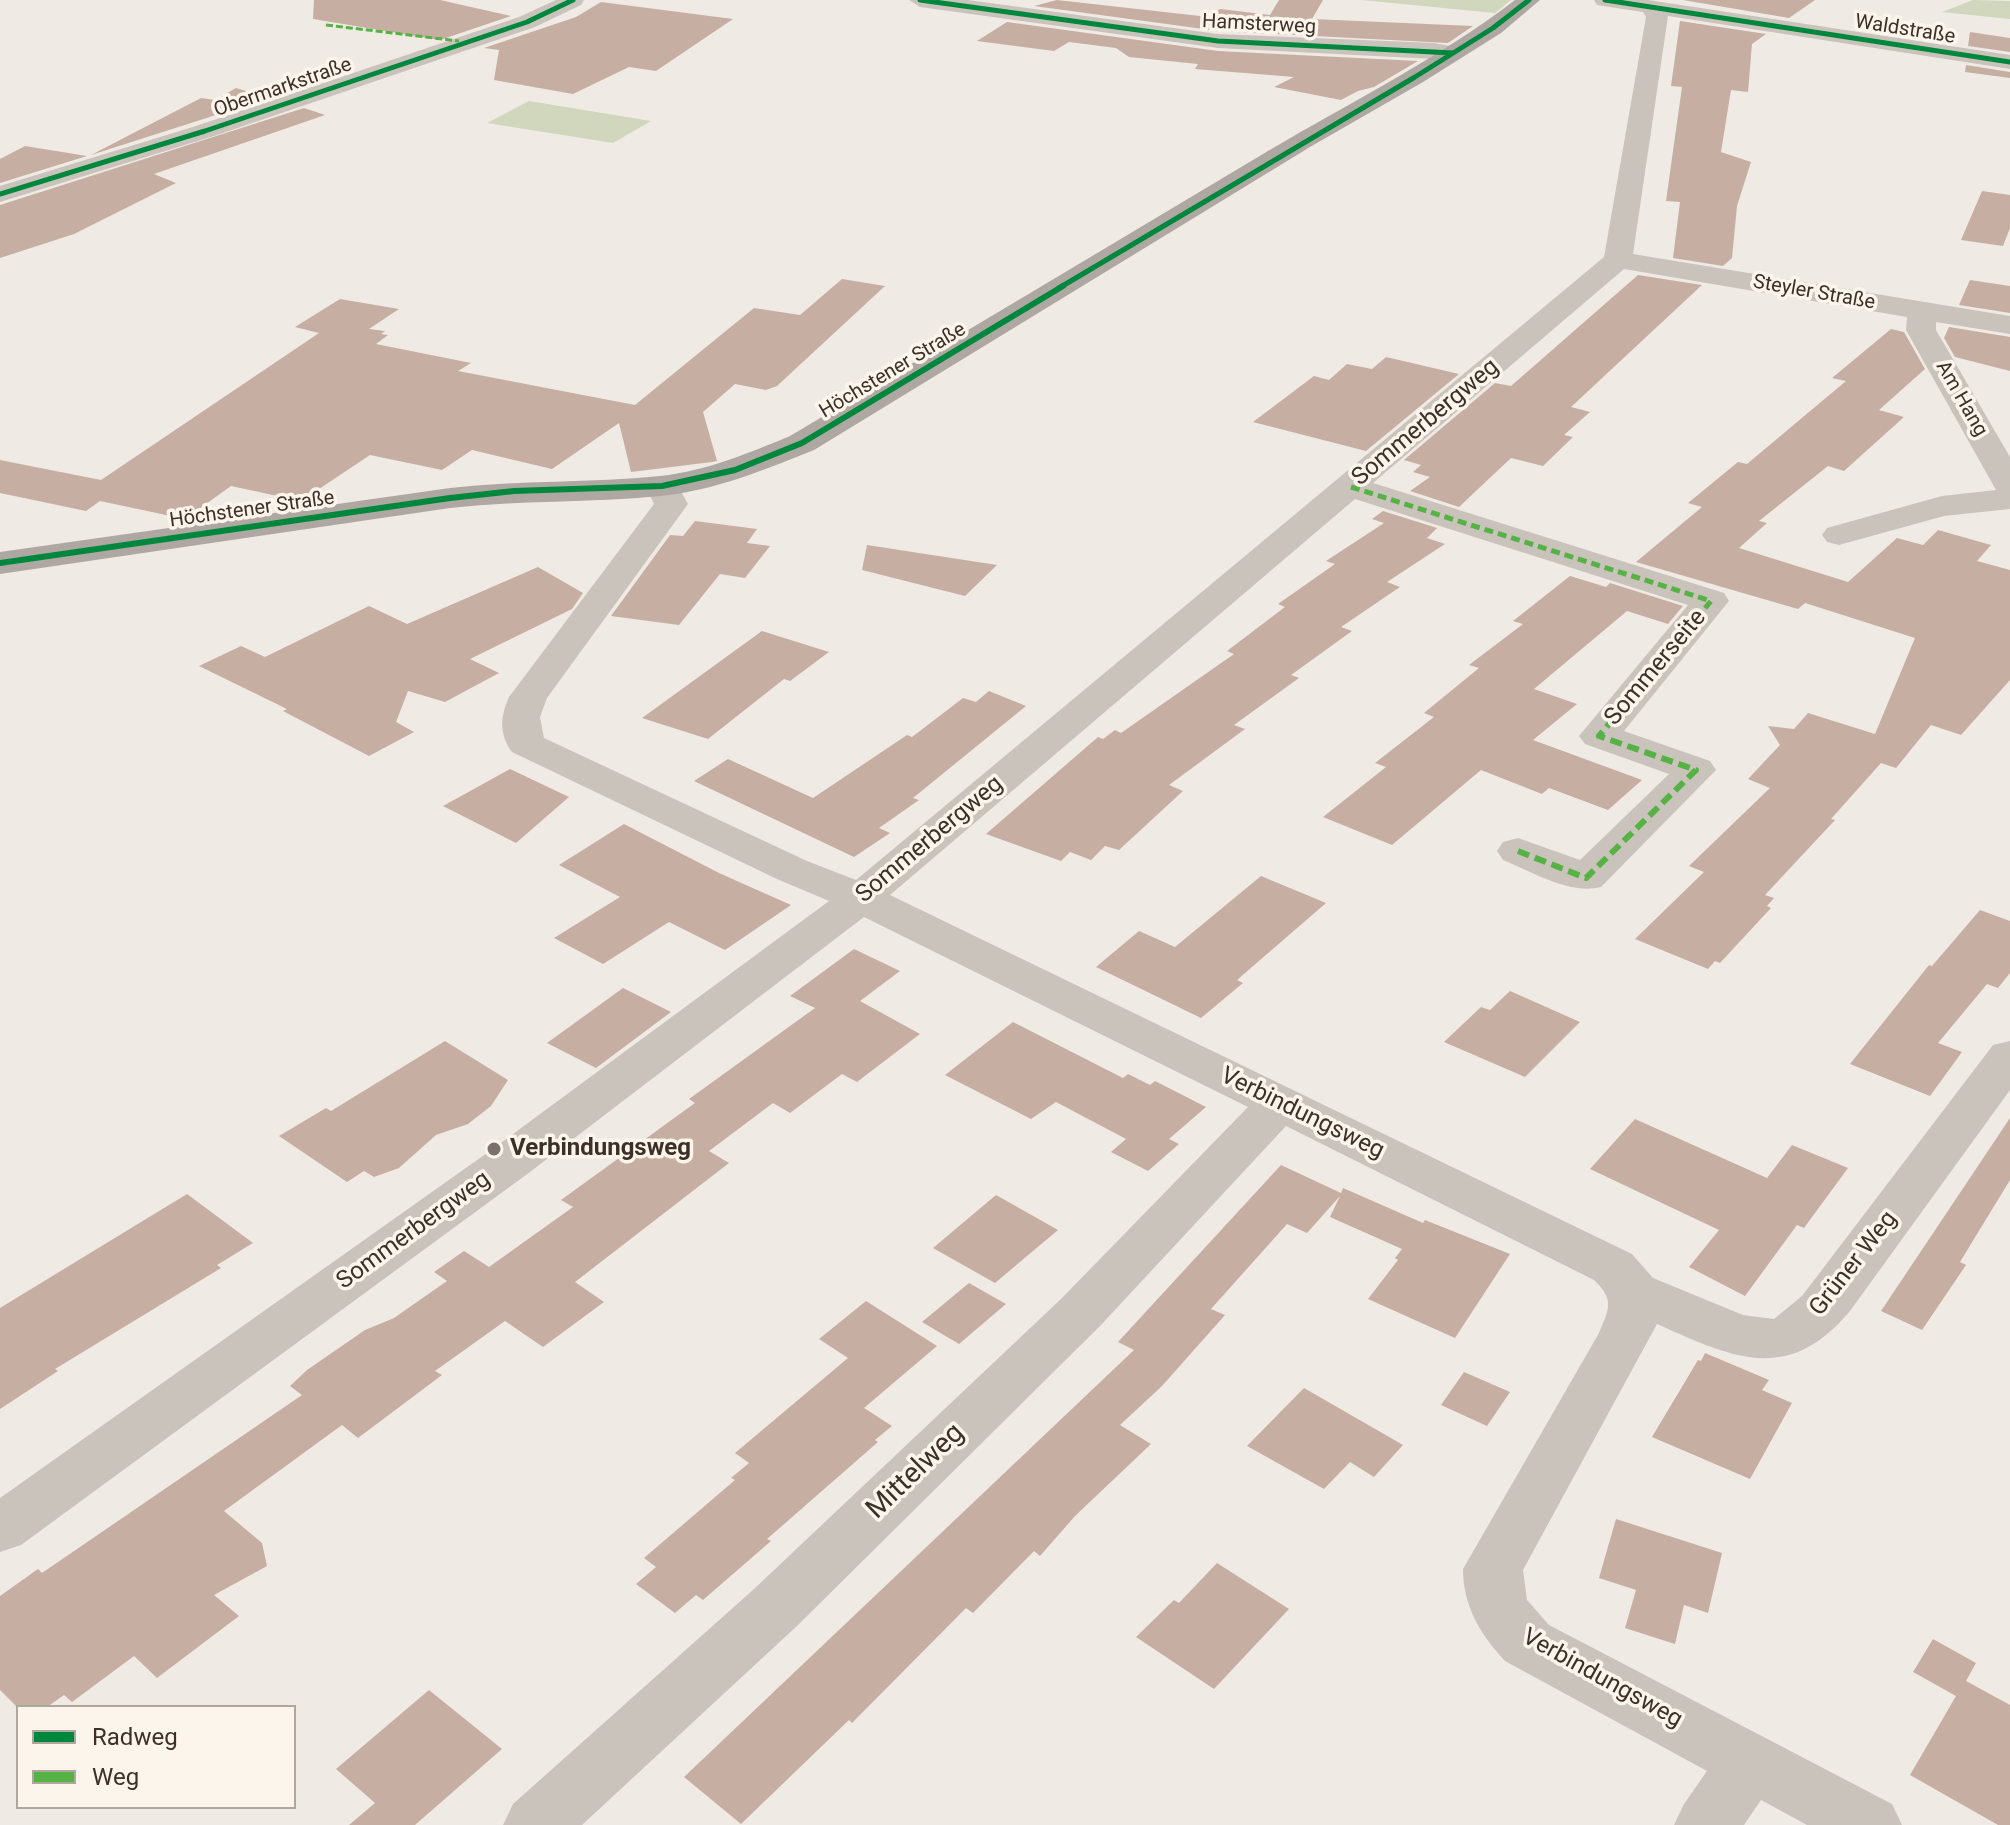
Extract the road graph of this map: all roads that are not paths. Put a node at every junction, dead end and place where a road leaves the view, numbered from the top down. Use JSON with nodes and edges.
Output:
{"nodes":[{"id":1,"x":573,"y":0,"type":"edge"},
{"id":2,"x":920,"y":0,"type":"edge"},
{"id":3,"x":1529,"y":0,"type":"edge"},
{"id":4,"x":1605,"y":0,"type":"edge"},
{"id":5,"x":1652,"y":8,"type":"junction"},
{"id":6,"x":1453,"y":53,"type":"junction"},
{"id":7,"x":2010,"y":62,"type":"edge"},
{"id":8,"x":0,"y":194,"type":"edge"},
{"id":9,"x":1618,"y":260,"type":"junction"},
{"id":10,"x":1922,"y":311,"type":"junction"},
{"id":11,"x":2010,"y":325,"type":"edge"},
{"id":12,"x":662,"y":486,"type":"junction"},
{"id":13,"x":2010,"y":486,"type":"edge"},
{"id":14,"x":1351,"y":487,"type":"junction"},
{"id":15,"x":2010,"y":499,"type":"edge"},
{"id":16,"x":1839,"y":535,"type":"dead end"},
{"id":17,"x":0,"y":563,"type":"edge"},
{"id":18,"x":1518,"y":851,"type":"dead end"},
{"id":19,"x":861,"y":898,"type":"junction"},
{"id":20,"x":2010,"y":1056,"type":"edge"},
{"id":21,"x":1280,"y":1103,"type":"junction"},
{"id":22,"x":1636,"y":1292,"type":"junction"},
{"id":23,"x":0,"y":1529,"type":"edge"},
{"id":24,"x":1751,"y":1761,"type":"junction"},
{"id":25,"x":536,"y":1825,"type":"edge"},
{"id":26,"x":1707,"y":1825,"type":"edge"},
{"id":27,"x":1869,"y":1825,"type":"edge"}],
"edges":[{"from":1,"to":8,"type":"street","name":"Obermarkstraße"},
{"from":2,"to":6,"type":"street","name":"Hamsterweg"},
{"from":3,"to":6,"type":"main road","name":"Höchstener Straße"},
{"from":4,"to":5,"type":"street","name":"Waldstraße"},
{"from":5,"to":7,"type":"street","name":"Waldstraße"},
{"from":5,"to":9,"type":"street"},
{"from":6,"to":12,"type":"main road","name":"Höchstener Straße"},
{"from":9,"to":10,"type":"street","name":"Steyler Straße"},
{"from":9,"to":14,"type":"street","name":"Sommerbergweg"},
{"from":10,"to":11,"type":"street","name":"Steyler Straße"},
{"from":10,"to":13,"type":"street","name":"Am Hang"},
{"from":12,"to":17,"type":"main road","name":"Höchstener Straße"},
{"from":12,"to":19,"type":"street","name":"Verbindungsweg"},
{"from":14,"to":18,"type":"street","name":"Sommerseite"},
{"from":14,"to":19,"type":"street","name":"Sommerbergweg"},
{"from":15,"to":16,"type":"street"},
{"from":19,"to":21,"type":"street","name":"Verbindungsweg"},
{"from":19,"to":23,"type":"street","name":"Sommerbergweg"},
{"from":20,"to":22,"type":"street","name":"Grüner Weg"},
{"from":21,"to":22,"type":"street","name":"Verbindungsweg"},
{"from":21,"to":25,"type":"street","name":"Mittelweg"},
{"from":22,"to":24,"type":"street","name":"Verbindungsweg"},
{"from":24,"to":26,"type":"street"},
{"from":24,"to":27,"type":"street","name":"Verbindungsweg"}]}
